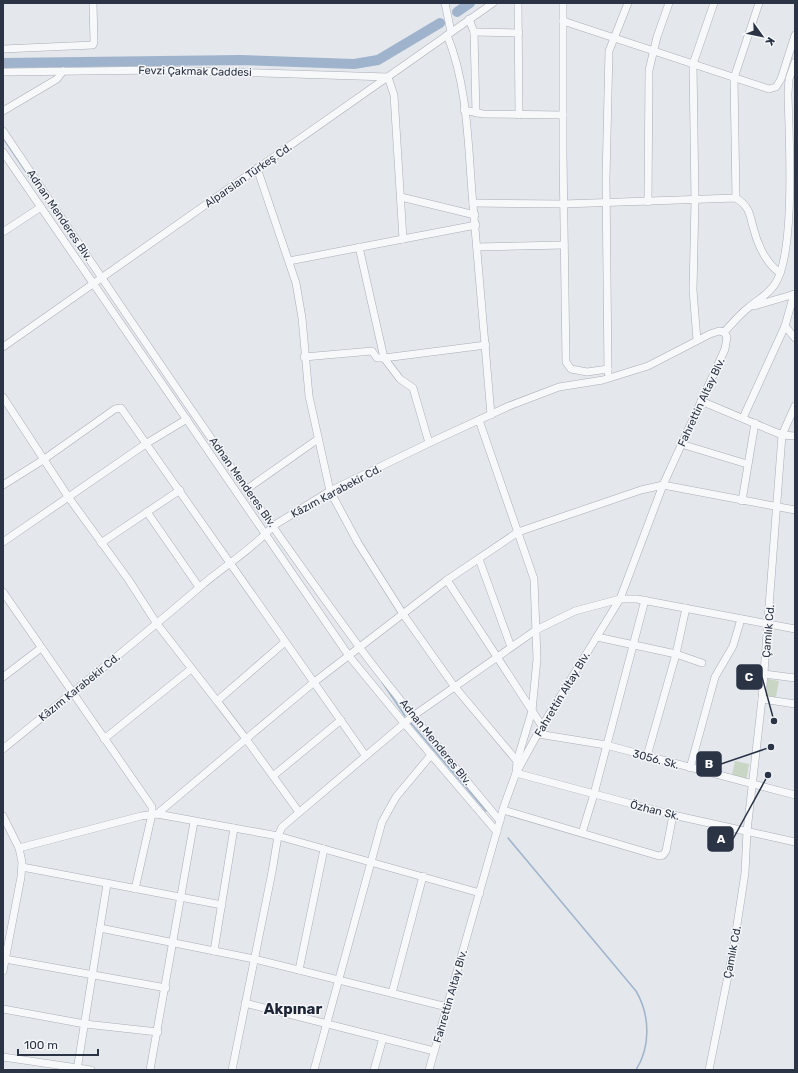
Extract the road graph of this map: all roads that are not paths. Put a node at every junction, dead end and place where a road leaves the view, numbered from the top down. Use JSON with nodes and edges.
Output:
{"nodes":[{"id":1,"x":93,"y":3,"type":"edge"},
{"id":2,"x":444,"y":3,"type":"edge"},
{"id":3,"x":493,"y":3,"type":"edge"},
{"id":4,"x":518,"y":3,"type":"edge"},
{"id":5,"x":563,"y":3,"type":"edge"},
{"id":6,"x":628,"y":3,"type":"edge"},
{"id":7,"x":669,"y":3,"type":"edge"},
{"id":8,"x":714,"y":3,"type":"edge"},
{"id":9,"x":759,"y":3,"type":"edge"},
{"id":10,"x":469,"y":19,"type":"junction"},
{"id":11,"x":563,"y":21,"type":"junction"},
{"id":12,"x":474,"y":32,"type":"junction"},
{"id":13,"x":449,"y":33,"type":"junction"},
{"id":14,"x":519,"y":33,"type":"junction"},
{"id":15,"x":795,"y":35,"type":"edge"},
{"id":16,"x":613,"y":38,"type":"junction"},
{"id":17,"x":3,"y":49,"type":"edge"},
{"id":18,"x":654,"y":51,"type":"junction"},
{"id":19,"x":795,"y":62,"type":"edge"},
{"id":20,"x":693,"y":64,"type":"junction"},
{"id":21,"x":63,"y":71,"type":"junction"},
{"id":22,"x":3,"y":72,"type":"edge"},
{"id":23,"x":388,"y":77,"type":"junction"},
{"id":24,"x":734,"y":78,"type":"junction"},
{"id":25,"x":464,"y":110,"type":"junction"},
{"id":26,"x":3,"y":111,"type":"edge"},
{"id":27,"x":476,"y":112,"type":"junction"},
{"id":28,"x":519,"y":115,"type":"junction"},
{"id":29,"x":563,"y":115,"type":"junction"},
{"id":30,"x":3,"y":131,"type":"edge"},
{"id":31,"x":3,"y":152,"type":"edge"},
{"id":32,"x":257,"y":168,"type":"junction"},
{"id":33,"x":401,"y":197,"type":"junction"},
{"id":34,"x":736,"y":198,"type":"junction"},
{"id":35,"x":695,"y":201,"type":"junction"},
{"id":36,"x":648,"y":202,"type":"junction"},
{"id":37,"x":473,"y":203,"type":"junction"},
{"id":38,"x":606,"y":203,"type":"junction"},
{"id":39,"x":563,"y":204,"type":"junction"},
{"id":40,"x":41,"y":207,"type":"junction"},
{"id":41,"x":475,"y":215,"type":"junction"},
{"id":42,"x":476,"y":225,"type":"junction"},
{"id":43,"x":3,"y":232,"type":"edge"},
{"id":44,"x":403,"y":239,"type":"junction"},
{"id":45,"x":564,"y":246,"type":"junction"},
{"id":46,"x":359,"y":247,"type":"junction"},
{"id":47,"x":477,"y":247,"type":"junction"},
{"id":48,"x":289,"y":261,"type":"junction"},
{"id":49,"x":780,"y":273,"type":"junction"},
{"id":50,"x":102,"y":279,"type":"junction"},
{"id":51,"x":93,"y":285,"type":"junction"},
{"id":52,"x":795,"y":294,"type":"edge"},
{"id":53,"x":748,"y":307,"type":"junction"},
{"id":54,"x":785,"y":326,"type":"junction"},
{"id":55,"x":724,"y":332,"type":"junction"},
{"id":56,"x":795,"y":338,"type":"edge"},
{"id":57,"x":697,"y":340,"type":"junction"},
{"id":58,"x":486,"y":345,"type":"junction"},
{"id":59,"x":3,"y":347,"type":"edge"},
{"id":60,"x":304,"y":357,"type":"junction"},
{"id":61,"x":384,"y":358,"type":"junction"},
{"id":62,"x":608,"y":369,"type":"junction"},
{"id":63,"x":608,"y":379,"type":"junction"},
{"id":64,"x":3,"y":397,"type":"edge"},
{"id":65,"x":701,"y":400,"type":"junction"},
{"id":66,"x":795,"y":406,"type":"edge"},
{"id":67,"x":491,"y":415,"type":"junction"},
{"id":68,"x":743,"y":418,"type":"junction"},
{"id":69,"x":187,"y":419,"type":"junction"},
{"id":70,"x":479,"y":420,"type":"junction"},
{"id":71,"x":755,"y":423,"type":"junction"},
{"id":72,"x":782,"y":435,"type":"junction"},
{"id":73,"x":795,"y":436,"type":"edge"},
{"id":74,"x":318,"y":439,"type":"junction"},
{"id":75,"x":429,"y":443,"type":"junction"},
{"id":76,"x":147,"y":444,"type":"junction"},
{"id":77,"x":682,"y":444,"type":"junction"},
{"id":78,"x":43,"y":460,"type":"junction"},
{"id":79,"x":747,"y":464,"type":"junction"},
{"id":80,"x":3,"y":484,"type":"edge"},
{"id":81,"x":663,"y":485,"type":"junction"},
{"id":82,"x":247,"y":489,"type":"junction"},
{"id":83,"x":180,"y":490,"type":"junction"},
{"id":84,"x":330,"y":491,"type":"junction"},
{"id":85,"x":69,"y":498,"type":"junction"},
{"id":86,"x":742,"y":501,"type":"junction"},
{"id":87,"x":778,"y":508,"type":"junction"},
{"id":88,"x":795,"y":510,"type":"edge"},
{"id":89,"x":148,"y":512,"type":"junction"},
{"id":90,"x":273,"y":526,"type":"junction"},
{"id":91,"x":518,"y":532,"type":"junction"},
{"id":92,"x":266,"y":534,"type":"junction"},
{"id":93,"x":3,"y":542,"type":"edge"},
{"id":94,"x":101,"y":543,"type":"junction"},
{"id":95,"x":479,"y":559,"type":"junction"},
{"id":96,"x":229,"y":563,"type":"junction"},
{"id":97,"x":447,"y":580,"type":"junction"},
{"id":98,"x":200,"y":587,"type":"junction"},
{"id":99,"x":3,"y":592,"type":"edge"},
{"id":100,"x":620,"y":598,"type":"junction"},
{"id":101,"x":645,"y":600,"type":"junction"},
{"id":102,"x":686,"y":608,"type":"junction"},
{"id":103,"x":403,"y":614,"type":"junction"},
{"id":104,"x":741,"y":619,"type":"junction"},
{"id":105,"x":157,"y":624,"type":"junction"},
{"id":106,"x":768,"y":625,"type":"junction"},
{"id":107,"x":795,"y":629,"type":"edge"},
{"id":108,"x":536,"y":630,"type":"junction"},
{"id":109,"x":597,"y":637,"type":"junction"},
{"id":110,"x":285,"y":642,"type":"junction"},
{"id":111,"x":633,"y":644,"type":"junction"},
{"id":112,"x":511,"y":647,"type":"junction"},
{"id":113,"x":41,"y":648,"type":"junction"},
{"id":114,"x":360,"y":648,"type":"junction"},
{"id":115,"x":676,"y":654,"type":"junction"},
{"id":116,"x":349,"y":656,"type":"junction"},
{"id":117,"x":496,"y":657,"type":"junction"},
{"id":118,"x":702,"y":663,"type":"dead end"},
{"id":119,"x":191,"y":669,"type":"junction"},
{"id":120,"x":764,"y":674,"type":"junction"},
{"id":121,"x":3,"y":677,"type":"edge"},
{"id":122,"x":795,"y":678,"type":"edge"},
{"id":123,"x":314,"y":684,"type":"junction"},
{"id":124,"x":454,"y":686,"type":"junction"},
{"id":125,"x":72,"y":693,"type":"junction"},
{"id":126,"x":762,"y":699,"type":"junction"},
{"id":127,"x":217,"y":701,"type":"junction"},
{"id":128,"x":795,"y":704,"type":"edge"},
{"id":129,"x":532,"y":711,"type":"junction"},
{"id":130,"x":413,"y":716,"type":"junction"},
{"id":131,"x":341,"y":720,"type":"junction"},
{"id":132,"x":404,"y":723,"type":"junction"},
{"id":133,"x":542,"y":726,"type":"junction"},
{"id":134,"x":538,"y":734,"type":"junction"},
{"id":135,"x":104,"y":739,"type":"junction"},
{"id":136,"x":246,"y":739,"type":"junction"},
{"id":137,"x":606,"y":746,"type":"junction"},
{"id":138,"x":3,"y":749,"type":"edge"},
{"id":139,"x":366,"y":755,"type":"junction"},
{"id":140,"x":431,"y":755,"type":"junction"},
{"id":141,"x":647,"y":756,"type":"junction"},
{"id":142,"x":517,"y":761,"type":"junction"},
{"id":143,"x":690,"y":768,"type":"junction"},
{"id":144,"x":516,"y":773,"type":"junction"},
{"id":145,"x":273,"y":776,"type":"junction"},
{"id":146,"x":753,"y":785,"type":"junction"},
{"id":147,"x":594,"y":794,"type":"junction"},
{"id":148,"x":795,"y":795,"type":"edge"},
{"id":149,"x":503,"y":810,"type":"junction"},
{"id":150,"x":299,"y":812,"type":"junction"},
{"id":151,"x":155,"y":814,"type":"junction"},
{"id":152,"x":673,"y":815,"type":"junction"},
{"id":153,"x":3,"y":816,"type":"edge"},
{"id":154,"x":500,"y":821,"type":"junction"},
{"id":155,"x":194,"y":822,"type":"junction"},
{"id":156,"x":234,"y":828,"type":"junction"},
{"id":157,"x":747,"y":831,"type":"junction"},
{"id":158,"x":497,"y":832,"type":"junction"},
{"id":159,"x":582,"y":833,"type":"junction"},
{"id":160,"x":278,"y":836,"type":"junction"},
{"id":161,"x":795,"y":842,"type":"edge"},
{"id":162,"x":19,"y":848,"type":"junction"},
{"id":163,"x":324,"y":849,"type":"junction"},
{"id":164,"x":370,"y":861,"type":"junction"},
{"id":165,"x":22,"y":868,"type":"junction"},
{"id":166,"x":423,"y":876,"type":"junction"},
{"id":167,"x":107,"y":884,"type":"junction"},
{"id":168,"x":135,"y":889,"type":"junction"},
{"id":169,"x":480,"y":893,"type":"junction"},
{"id":170,"x":182,"y":898,"type":"junction"},
{"id":171,"x":222,"y":905,"type":"junction"},
{"id":172,"x":100,"y":928,"type":"junction"},
{"id":173,"x":174,"y":942,"type":"junction"},
{"id":174,"x":214,"y":950,"type":"junction"},
{"id":175,"x":5,"y":959,"type":"junction"},
{"id":176,"x":254,"y":959,"type":"junction"},
{"id":177,"x":299,"y":970,"type":"junction"},
{"id":178,"x":3,"y":972,"type":"edge"},
{"id":179,"x":93,"y":975,"type":"junction"},
{"id":180,"x":340,"y":979,"type":"junction"},
{"id":181,"x":166,"y":988,"type":"junction"},
{"id":182,"x":392,"y":993,"type":"junction"},
{"id":183,"x":245,"y":1003,"type":"junction"},
{"id":184,"x":447,"y":1007,"type":"junction"},
{"id":185,"x":3,"y":1009,"type":"edge"},
{"id":186,"x":85,"y":1024,"type":"junction"},
{"id":187,"x":327,"y":1024,"type":"junction"},
{"id":188,"x":158,"y":1032,"type":"junction"},
{"id":189,"x":383,"y":1038,"type":"junction"},
{"id":190,"x":434,"y":1051,"type":"junction"},
{"id":191,"x":3,"y":1057,"type":"edge"},
{"id":192,"x":32,"y":1062,"type":"junction"},
{"id":193,"x":77,"y":1069,"type":"edge"},
{"id":194,"x":31,"y":1070,"type":"edge"},
{"id":195,"x":91,"y":1070,"type":"edge"},
{"id":196,"x":150,"y":1070,"type":"edge"},
{"id":197,"x":232,"y":1070,"type":"edge"},
{"id":198,"x":314,"y":1070,"type":"edge"},
{"id":199,"x":374,"y":1070,"type":"edge"},
{"id":200,"x":429,"y":1070,"type":"edge"},
{"id":201,"x":709,"y":1070,"type":"edge"}],
"edges":[{"from":1,"to":17,"type":"street"},
{"from":2,"to":13,"type":"street"},
{"from":3,"to":10,"type":"street","name":"Alparslan Türkeş Cd."},
{"from":4,"to":14,"type":"street"},
{"from":5,"to":11,"type":"street"},
{"from":6,"to":16,"type":"street"},
{"from":7,"to":18,"type":"street"},
{"from":8,"to":20,"type":"street"},
{"from":9,"to":24,"type":"street"},
{"from":10,"to":12,"type":"street"},
{"from":10,"to":13,"type":"street","name":"Alparslan Türkeş Cd."},
{"from":11,"to":16,"type":"street"},
{"from":11,"to":29,"type":"street"},
{"from":12,"to":14,"type":"street"},
{"from":12,"to":27,"type":"street"},
{"from":13,"to":23,"type":"street","name":"Alparslan Türkeş Cd."},
{"from":13,"to":25,"type":"street"},
{"from":14,"to":28,"type":"street"},
{"from":15,"to":24,"type":"street"},
{"from":16,"to":18,"type":"street"},
{"from":16,"to":38,"type":"street"},
{"from":18,"to":20,"type":"street"},
{"from":18,"to":36,"type":"street"},
{"from":19,"to":49,"type":"street"},
{"from":20,"to":24,"type":"street"},
{"from":20,"to":35,"type":"street"},
{"from":21,"to":22,"type":"street","name":"Fevzi Çakmak Caddesi"},
{"from":21,"to":23,"type":"street","name":"Fevzi Çakmak Caddesi"},
{"from":21,"to":26,"type":"street"},
{"from":23,"to":32,"type":"street","name":"Alparslan Türkeş Cd."},
{"from":23,"to":33,"type":"street"},
{"from":24,"to":34,"type":"street"},
{"from":25,"to":27,"type":"street"},
{"from":25,"to":37,"type":"street"},
{"from":27,"to":28,"type":"street"},
{"from":28,"to":29,"type":"street"},
{"from":29,"to":39,"type":"street"},
{"from":30,"to":50,"type":"street","name":"Adnan Menderes Blv."},
{"from":31,"to":40,"type":"street","name":"Adnan Menderes Blv."},
{"from":32,"to":48,"type":"street"},
{"from":32,"to":50,"type":"street","name":"Alparslan Türkeş Cd."},
{"from":33,"to":41,"type":"street"},
{"from":33,"to":44,"type":"street"},
{"from":34,"to":35,"type":"street"},
{"from":34,"to":49,"type":"street"},
{"from":35,"to":36,"type":"street"},
{"from":35,"to":57,"type":"street"},
{"from":36,"to":38,"type":"street"},
{"from":37,"to":39,"type":"street"},
{"from":37,"to":41,"type":"street"},
{"from":38,"to":39,"type":"street"},
{"from":38,"to":62,"type":"street"},
{"from":39,"to":45,"type":"street"},
{"from":40,"to":43,"type":"street"},
{"from":40,"to":51,"type":"street","name":"Adnan Menderes Blv."},
{"from":41,"to":42,"type":"street"},
{"from":42,"to":44,"type":"street"},
{"from":42,"to":47,"type":"street"},
{"from":44,"to":46,"type":"street"},
{"from":45,"to":47,"type":"street"},
{"from":45,"to":62,"type":"street"},
{"from":46,"to":48,"type":"street"},
{"from":46,"to":61,"type":"street"},
{"from":47,"to":58,"type":"street"},
{"from":48,"to":60,"type":"street"},
{"from":49,"to":53,"type":"street"},
{"from":50,"to":51,"type":"street","name":"Alparslan Türkeş Cd."},
{"from":50,"to":82,"type":"street","name":"Adnan Menderes Blv."},
{"from":51,"to":59,"type":"street","name":"Alparslan Türkeş Cd."},
{"from":51,"to":69,"type":"street","name":"Adnan Menderes Blv."},
{"from":52,"to":53,"type":"street"},
{"from":52,"to":54,"type":"street"},
{"from":53,"to":55,"type":"street"},
{"from":54,"to":56,"type":"street"},
{"from":54,"to":68,"type":"street"},
{"from":55,"to":57,"type":"street","name":"Kâzım Karabekir Cd."},
{"from":55,"to":65,"type":"street","name":"Fahrettin Altay Blv."},
{"from":57,"to":63,"type":"street","name":"Kâzım Karabekir Cd."},
{"from":58,"to":61,"type":"street"},
{"from":58,"to":67,"type":"street"},
{"from":60,"to":61,"type":"street"},
{"from":60,"to":74,"type":"street"},
{"from":61,"to":75,"type":"street"},
{"from":62,"to":63,"type":"street"},
{"from":63,"to":67,"type":"street","name":"Kâzım Karabekir Cd."},
{"from":64,"to":78,"type":"street"},
{"from":65,"to":68,"type":"street"},
{"from":65,"to":77,"type":"street","name":"Fahrettin Altay Blv."},
{"from":66,"to":72,"type":"street","name":"Çamlık Cd."},
{"from":67,"to":70,"type":"street","name":"Kâzım Karabekir Cd."},
{"from":68,"to":71,"type":"street"},
{"from":69,"to":76,"type":"street"},
{"from":69,"to":92,"type":"street","name":"Adnan Menderes Blv."},
{"from":70,"to":75,"type":"street","name":"Kâzım Karabekir Cd."},
{"from":70,"to":91,"type":"street"},
{"from":71,"to":72,"type":"street"},
{"from":71,"to":79,"type":"street"},
{"from":72,"to":73,"type":"street"},
{"from":72,"to":87,"type":"street","name":"Çamlık Cd."},
{"from":74,"to":82,"type":"street"},
{"from":74,"to":84,"type":"street"},
{"from":75,"to":84,"type":"street","name":"Kâzım Karabekir Cd."},
{"from":76,"to":78,"type":"street"},
{"from":76,"to":83,"type":"street"},
{"from":76,"to":85,"type":"street"},
{"from":77,"to":79,"type":"street"},
{"from":77,"to":81,"type":"street","name":"Fahrettin Altay Blv."},
{"from":78,"to":80,"type":"street"},
{"from":78,"to":85,"type":"street"},
{"from":79,"to":86,"type":"street"},
{"from":81,"to":86,"type":"street"},
{"from":81,"to":91,"type":"street"},
{"from":81,"to":100,"type":"street","name":"Fahrettin Altay Blv."},
{"from":82,"to":90,"type":"street","name":"Adnan Menderes Blv."},
{"from":83,"to":89,"type":"street"},
{"from":83,"to":96,"type":"street"},
{"from":84,"to":90,"type":"street","name":"Kâzım Karabekir Cd."},
{"from":84,"to":103,"type":"street"},
{"from":85,"to":93,"type":"street"},
{"from":85,"to":94,"type":"street"},
{"from":86,"to":87,"type":"street"},
{"from":87,"to":88,"type":"street"},
{"from":87,"to":106,"type":"street","name":"Çamlık Cd."},
{"from":89,"to":94,"type":"street"},
{"from":89,"to":98,"type":"street"},
{"from":90,"to":92,"type":"street","name":"Kâzım Karabekir Cd."},
{"from":90,"to":114,"type":"street","name":"Adnan Menderes Blv."},
{"from":91,"to":95,"type":"street"},
{"from":91,"to":108,"type":"street"},
{"from":92,"to":96,"type":"street","name":"Kâzım Karabekir Cd."},
{"from":92,"to":116,"type":"street","name":"Adnan Menderes Blv."},
{"from":94,"to":105,"type":"street"},
{"from":95,"to":97,"type":"street"},
{"from":95,"to":112,"type":"street"},
{"from":96,"to":98,"type":"street","name":"Kâzım Karabekir Cd."},
{"from":96,"to":110,"type":"street"},
{"from":97,"to":103,"type":"street"},
{"from":97,"to":117,"type":"street"},
{"from":98,"to":105,"type":"street","name":"Kâzım Karabekir Cd."},
{"from":99,"to":113,"type":"street"},
{"from":100,"to":101,"type":"street"},
{"from":100,"to":108,"type":"street"},
{"from":100,"to":109,"type":"street","name":"Fahrettin Altay Blv."},
{"from":101,"to":102,"type":"street"},
{"from":101,"to":111,"type":"street"},
{"from":102,"to":104,"type":"street"},
{"from":102,"to":115,"type":"street"},
{"from":103,"to":114,"type":"street"},
{"from":103,"to":124,"type":"street"},
{"from":104,"to":106,"type":"street"},
{"from":104,"to":143,"type":"street"},
{"from":105,"to":119,"type":"street"},
{"from":105,"to":125,"type":"street","name":"Kâzım Karabekir Cd."},
{"from":106,"to":107,"type":"street"},
{"from":106,"to":120,"type":"street","name":"Çamlık Cd."},
{"from":108,"to":112,"type":"street"},
{"from":108,"to":129,"type":"street"},
{"from":109,"to":111,"type":"street"},
{"from":109,"to":133,"type":"street","name":"Fahrettin Altay Blv."},
{"from":110,"to":123,"type":"street"},
{"from":110,"to":127,"type":"street"},
{"from":111,"to":115,"type":"street"},
{"from":111,"to":137,"type":"street"},
{"from":112,"to":117,"type":"street"},
{"from":113,"to":121,"type":"street"},
{"from":113,"to":125,"type":"street"},
{"from":114,"to":116,"type":"street"},
{"from":114,"to":130,"type":"street","name":"Adnan Menderes Blv."},
{"from":115,"to":118,"type":"street"},
{"from":115,"to":141,"type":"street"},
{"from":116,"to":123,"type":"street"},
{"from":116,"to":132,"type":"street","name":"Adnan Menderes Blv."},
{"from":117,"to":124,"type":"street"},
{"from":117,"to":129,"type":"street"},
{"from":119,"to":127,"type":"street"},
{"from":119,"to":135,"type":"street"},
{"from":120,"to":122,"type":"street"},
{"from":120,"to":126,"type":"street","name":"Çamlık Cd."},
{"from":123,"to":131,"type":"street"},
{"from":123,"to":136,"type":"street"},
{"from":124,"to":130,"type":"street"},
{"from":124,"to":142,"type":"street"},
{"from":125,"to":135,"type":"street"},
{"from":125,"to":138,"type":"street","name":"Kâzım Karabekir Cd."},
{"from":126,"to":128,"type":"street"},
{"from":126,"to":146,"type":"street","name":"Çamlık Cd."},
{"from":127,"to":136,"type":"street"},
{"from":129,"to":133,"type":"street"},
{"from":129,"to":142,"type":"street"},
{"from":130,"to":132,"type":"street"},
{"from":130,"to":154,"type":"street","name":"Adnan Menderes Blv."},
{"from":131,"to":139,"type":"street"},
{"from":131,"to":145,"type":"street"},
{"from":132,"to":139,"type":"street"},
{"from":132,"to":140,"type":"street","name":"Adnan Menderes Blv."},
{"from":133,"to":134,"type":"street","name":"Fahrettin Altay Blv."},
{"from":134,"to":137,"type":"street","name":"3056. Sk."},
{"from":134,"to":144,"type":"street","name":"Fahrettin Altay Blv."},
{"from":135,"to":151,"type":"street"},
{"from":136,"to":145,"type":"street"},
{"from":136,"to":151,"type":"street"},
{"from":137,"to":141,"type":"street","name":"3056. Sk."},
{"from":137,"to":147,"type":"street"},
{"from":139,"to":150,"type":"street"},
{"from":140,"to":158,"type":"street","name":"Adnan Menderes Blv."},
{"from":140,"to":164,"type":"street"},
{"from":141,"to":143,"type":"street","name":"3056. Sk."},
{"from":142,"to":144,"type":"street"},
{"from":143,"to":146,"type":"street","name":"3056. Sk."},
{"from":144,"to":147,"type":"street","name":"Özhan Sk."},
{"from":144,"to":149,"type":"street","name":"Fahrettin Altay Blv."},
{"from":145,"to":150,"type":"street"},
{"from":146,"to":148,"type":"street","name":"3056. Sk."},
{"from":146,"to":157,"type":"street","name":"Çamlık Cd."},
{"from":147,"to":152,"type":"street","name":"Özhan Sk."},
{"from":147,"to":159,"type":"street"},
{"from":149,"to":154,"type":"street","name":"Fahrettin Altay Blv."},
{"from":149,"to":159,"type":"street"},
{"from":150,"to":160,"type":"street"},
{"from":151,"to":155,"type":"street"},
{"from":151,"to":162,"type":"street"},
{"from":151,"to":168,"type":"street"},
{"from":152,"to":157,"type":"street","name":"Özhan Sk."},
{"from":152,"to":159,"type":"street"},
{"from":153,"to":162,"type":"street"},
{"from":154,"to":158,"type":"street","name":"Fahrettin Altay Blv."},
{"from":155,"to":156,"type":"street"},
{"from":155,"to":170,"type":"street"},
{"from":156,"to":160,"type":"street"},
{"from":156,"to":171,"type":"street"},
{"from":157,"to":161,"type":"street","name":"Özhan Sk."},
{"from":157,"to":201,"type":"street","name":"Çamlık Cd."},
{"from":158,"to":169,"type":"street","name":"Fahrettin Altay Blv."},
{"from":160,"to":163,"type":"street"},
{"from":160,"to":176,"type":"street"},
{"from":162,"to":165,"type":"street"},
{"from":163,"to":164,"type":"street"},
{"from":163,"to":177,"type":"street"},
{"from":164,"to":166,"type":"street"},
{"from":164,"to":180,"type":"street"},
{"from":165,"to":167,"type":"street"},
{"from":165,"to":175,"type":"street"},
{"from":166,"to":169,"type":"street"},
{"from":166,"to":182,"type":"street"},
{"from":167,"to":168,"type":"street"},
{"from":167,"to":172,"type":"street"},
{"from":168,"to":170,"type":"street"},
{"from":169,"to":184,"type":"street","name":"Fahrettin Altay Blv."},
{"from":170,"to":171,"type":"street"},
{"from":170,"to":173,"type":"street"},
{"from":171,"to":174,"type":"street"},
{"from":172,"to":173,"type":"street"},
{"from":172,"to":179,"type":"street"},
{"from":173,"to":174,"type":"street"},
{"from":173,"to":181,"type":"street"},
{"from":174,"to":176,"type":"street"},
{"from":175,"to":178,"type":"street"},
{"from":175,"to":179,"type":"street"},
{"from":176,"to":177,"type":"street"},
{"from":176,"to":183,"type":"street"},
{"from":177,"to":180,"type":"street"},
{"from":179,"to":181,"type":"street"},
{"from":179,"to":186,"type":"street"},
{"from":180,"to":182,"type":"street"},
{"from":180,"to":187,"type":"street"},
{"from":181,"to":188,"type":"street"},
{"from":182,"to":184,"type":"street"},
{"from":183,"to":187,"type":"street"},
{"from":183,"to":197,"type":"street"},
{"from":184,"to":190,"type":"street","name":"Fahrettin Altay Blv."},
{"from":185,"to":186,"type":"street"},
{"from":186,"to":188,"type":"street"},
{"from":186,"to":193,"type":"street"},
{"from":187,"to":189,"type":"street"},
{"from":187,"to":198,"type":"street"},
{"from":188,"to":196,"type":"street"},
{"from":189,"to":190,"type":"street"},
{"from":189,"to":199,"type":"street"},
{"from":190,"to":200,"type":"street","name":"Fahrettin Altay Blv."},
{"from":191,"to":192,"type":"street"},
{"from":192,"to":193,"type":"street"},
{"from":192,"to":194,"type":"street"},
{"from":193,"to":195,"type":"street"}]}
